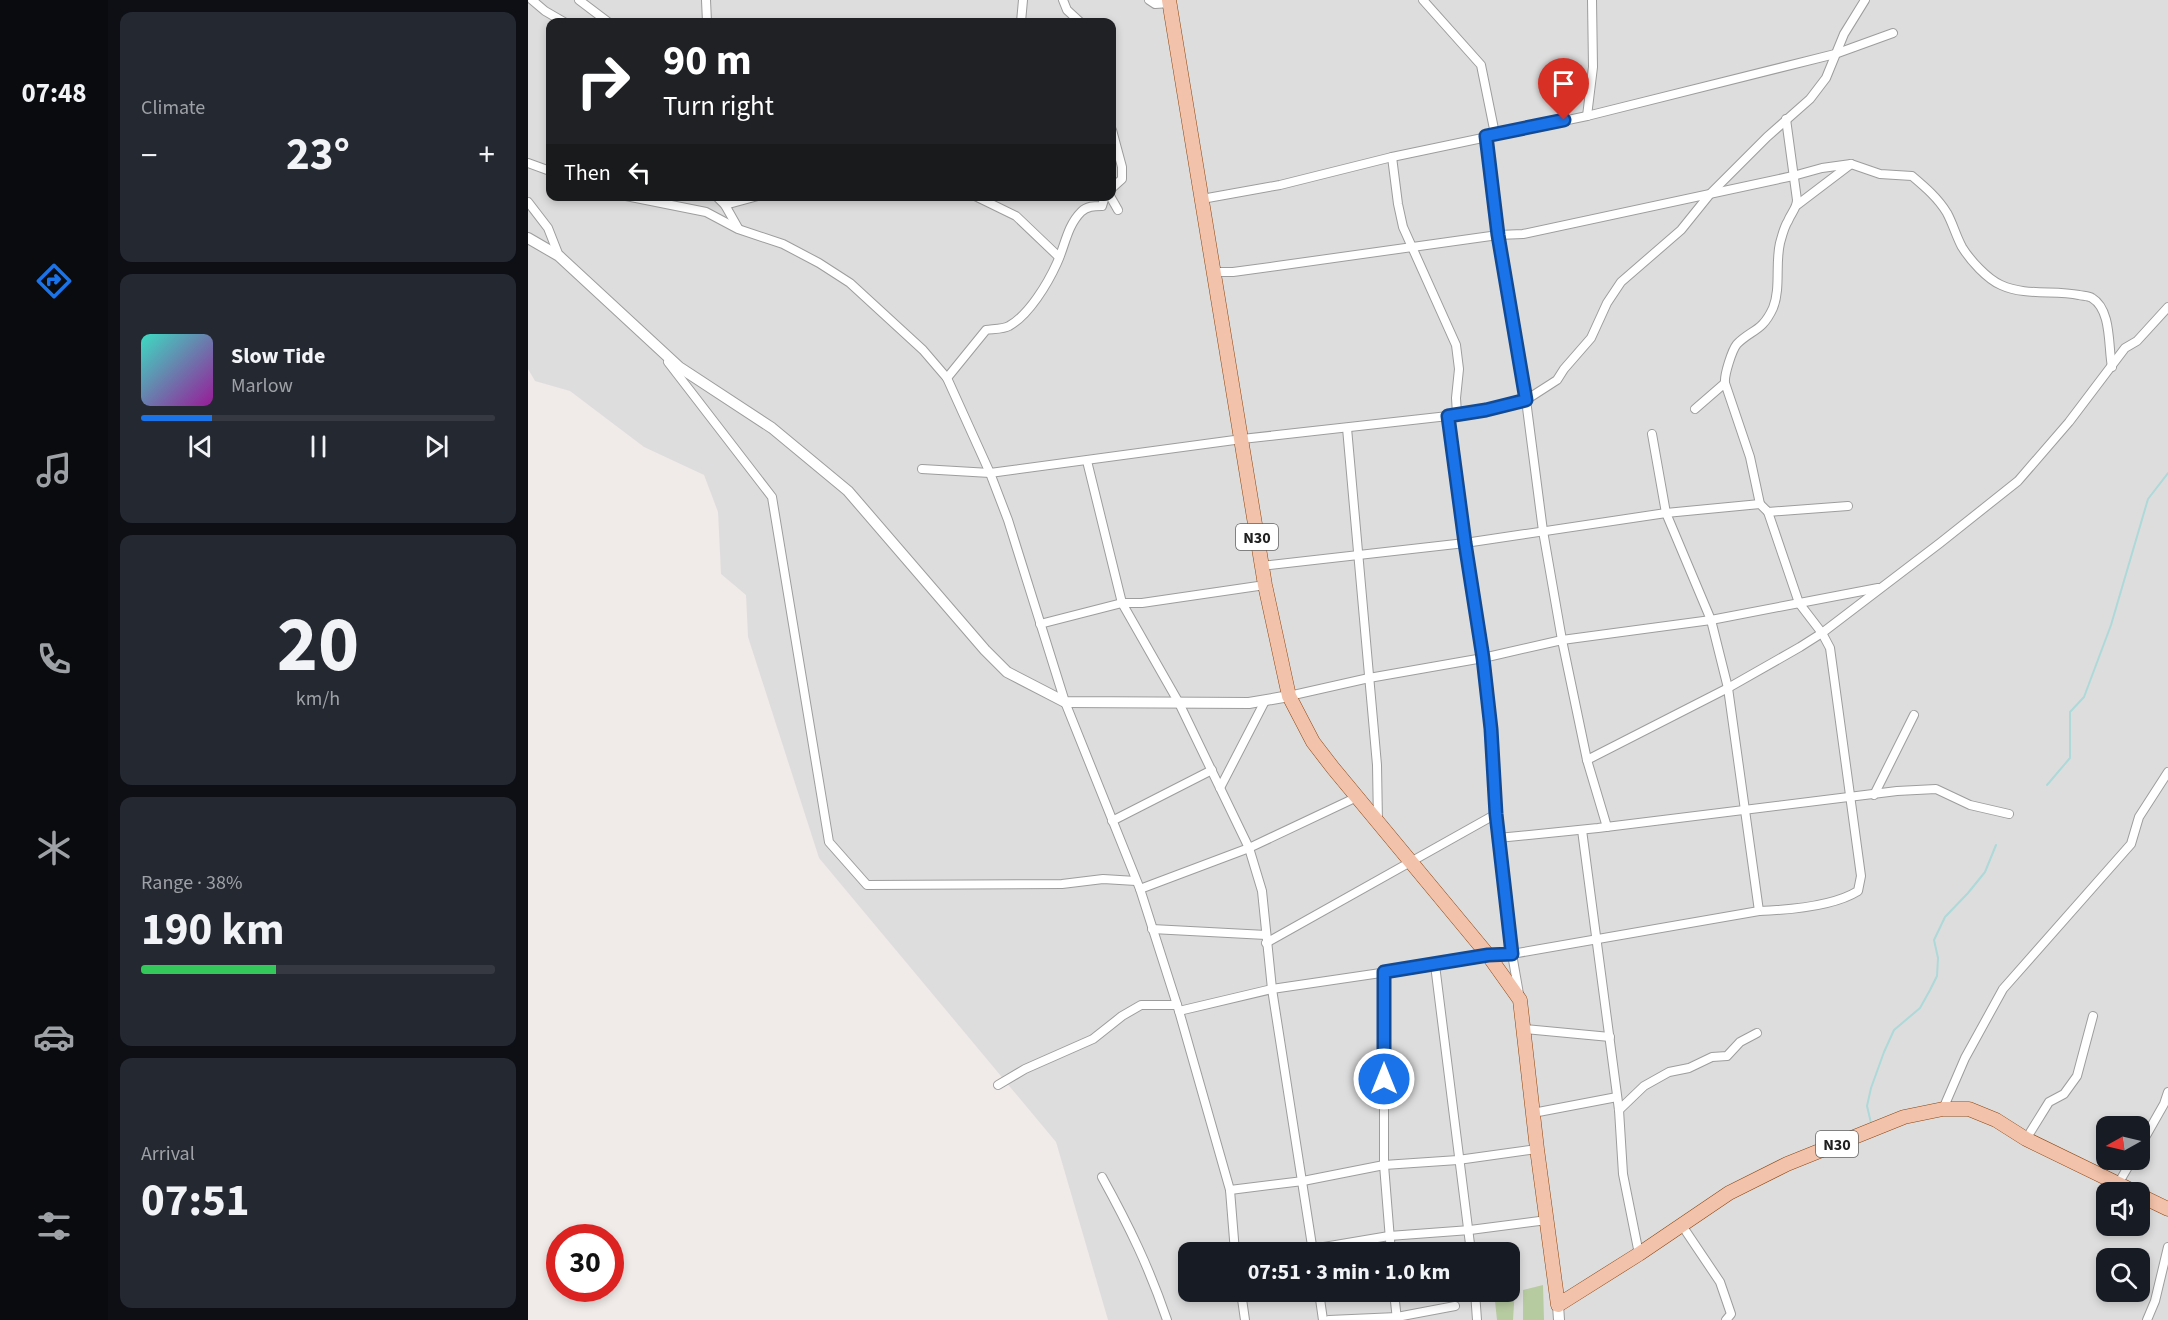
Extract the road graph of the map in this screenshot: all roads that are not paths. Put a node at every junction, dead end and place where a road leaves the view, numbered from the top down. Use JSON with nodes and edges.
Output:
{"nodes":[{"id":1,"x":532,"y":0,"type":"edge"},
{"id":2,"x":579,"y":0,"type":"edge"},
{"id":3,"x":706,"y":0,"type":"edge"},
{"id":4,"x":1023,"y":0,"type":"edge"},
{"id":5,"x":1063,"y":0,"type":"edge"},
{"id":6,"x":1149,"y":0,"type":"edge"},
{"id":7,"x":1424,"y":0,"type":"edge"},
{"id":8,"x":1592,"y":0,"type":"edge"},
{"id":9,"x":1865,"y":0,"type":"edge"},
{"id":10,"x":1170,"y":2,"type":"edge"},
{"id":11,"x":557,"y":18,"type":"edge"},
{"id":12,"x":603,"y":18,"type":"edge"},
{"id":13,"x":707,"y":18,"type":"edge"},
{"id":14,"x":1021,"y":18,"type":"edge"},
{"id":15,"x":1076,"y":18,"type":"edge"},
{"id":16,"x":1893,"y":33,"type":"dead end"},
{"id":17,"x":1834,"y":54,"type":"junction"},
{"id":18,"x":1587,"y":116,"type":"junction"},
{"id":19,"x":1786,"y":119,"type":"junction"},
{"id":20,"x":1490,"y":135,"type":"junction"},
{"id":21,"x":1116,"y":145,"type":"edge"},
{"id":22,"x":1392,"y":157,"type":"junction"},
{"id":23,"x":528,"y":163,"type":"edge"},
{"id":24,"x":1851,"y":164,"type":"junction"},
{"id":25,"x":546,"y":170,"type":"edge"},
{"id":26,"x":1793,"y":177,"type":"junction"},
{"id":27,"x":1116,"y":184,"type":"edge"},
{"id":28,"x":1710,"y":194,"type":"junction"},
{"id":29,"x":1202,"y":199,"type":"junction"},
{"id":30,"x":648,"y":201,"type":"edge"},
{"id":31,"x":721,"y":201,"type":"edge"},
{"id":32,"x":740,"y":201,"type":"edge"},
{"id":33,"x":985,"y":201,"type":"edge"},
{"id":34,"x":1105,"y":201,"type":"edge"},
{"id":35,"x":1112,"y":201,"type":"edge"},
{"id":36,"x":528,"y":202,"type":"edge"},
{"id":37,"x":725,"y":205,"type":"junction"},
{"id":38,"x":1797,"y":205,"type":"junction"},
{"id":39,"x":1118,"y":210,"type":"dead end"},
{"id":40,"x":738,"y":229,"type":"junction"},
{"id":41,"x":1498,"y":235,"type":"junction"},
{"id":42,"x":528,"y":238,"type":"edge"},
{"id":43,"x":1412,"y":248,"type":"junction"},
{"id":44,"x":559,"y":256,"type":"junction"},
{"id":45,"x":1059,"y":256,"type":"junction"},
{"id":46,"x":1213,"y":272,"type":"junction"},
{"id":47,"x":2168,"y":307,"type":"edge"},
{"id":48,"x":659,"y":350,"type":"junction"},
{"id":49,"x":2112,"y":367,"type":"junction"},
{"id":50,"x":946,"y":378,"type":"junction"},
{"id":51,"x":1725,"y":383,"type":"junction"},
{"id":52,"x":1526,"y":400,"type":"junction"},
{"id":53,"x":1695,"y":409,"type":"dead end"},
{"id":54,"x":1457,"y":414,"type":"junction"},
{"id":55,"x":1448,"y":416,"type":"junction"},
{"id":56,"x":1347,"y":428,"type":"junction"},
{"id":57,"x":1652,"y":434,"type":"dead end"},
{"id":58,"x":1242,"y":439,"type":"junction"},
{"id":59,"x":1087,"y":461,"type":"junction"},
{"id":60,"x":922,"y":469,"type":"dead end"},
{"id":61,"x":990,"y":473,"type":"junction"},
{"id":62,"x":1760,"y":504,"type":"junction"},
{"id":63,"x":1848,"y":506,"type":"dead end"},
{"id":64,"x":1768,"y":512,"type":"junction"},
{"id":65,"x":1666,"y":513,"type":"junction"},
{"id":66,"x":1543,"y":531,"type":"junction"},
{"id":67,"x":1465,"y":543,"type":"junction"},
{"id":68,"x":1358,"y":556,"type":"junction"},
{"id":69,"x":1261,"y":566,"type":"junction"},
{"id":70,"x":1265,"y":585,"type":"junction"},
{"id":71,"x":1882,"y":587,"type":"junction"},
{"id":72,"x":1122,"y":603,"type":"junction"},
{"id":73,"x":1799,"y":603,"type":"junction"},
{"id":74,"x":1711,"y":620,"type":"junction"},
{"id":75,"x":1040,"y":624,"type":"junction"},
{"id":76,"x":1822,"y":633,"type":"junction"},
{"id":77,"x":1562,"y":640,"type":"junction"},
{"id":78,"x":1483,"y":658,"type":"junction"},
{"id":79,"x":1370,"y":678,"type":"junction"},
{"id":80,"x":1728,"y":687,"type":"junction"},
{"id":81,"x":1289,"y":696,"type":"junction"},
{"id":82,"x":1265,"y":700,"type":"junction"},
{"id":83,"x":1065,"y":702,"type":"junction"},
{"id":84,"x":1179,"y":703,"type":"junction"},
{"id":85,"x":1914,"y":715,"type":"dead end"},
{"id":86,"x":1587,"y":760,"type":"junction"},
{"id":87,"x":1212,"y":770,"type":"junction"},
{"id":88,"x":2168,"y":772,"type":"edge"},
{"id":89,"x":1220,"y":788,"type":"junction"},
{"id":90,"x":1874,"y":795,"type":"junction"},
{"id":91,"x":1357,"y":797,"type":"junction"},
{"id":92,"x":1850,"y":798,"type":"junction"},
{"id":93,"x":1746,"y":811,"type":"junction"},
{"id":94,"x":1496,"y":814,"type":"junction"},
{"id":95,"x":2009,"y":814,"type":"dead end"},
{"id":96,"x":1112,"y":821,"type":"junction"},
{"id":97,"x":1378,"y":825,"type":"junction"},
{"id":98,"x":1607,"y":827,"type":"junction"},
{"id":99,"x":1582,"y":830,"type":"junction"},
{"id":100,"x":1498,"y":837,"type":"junction"},
{"id":101,"x":1249,"y":848,"type":"junction"},
{"id":102,"x":1410,"y":863,"type":"junction"},
{"id":103,"x":1136,"y":881,"type":"junction"},
{"id":104,"x":1140,"y":889,"type":"junction"},
{"id":105,"x":1759,"y":911,"type":"junction"},
{"id":106,"x":1152,"y":929,"type":"junction"},
{"id":107,"x":1266,"y":939,"type":"junction"},
{"id":108,"x":1596,"y":939,"type":"junction"},
{"id":109,"x":1512,"y":954,"type":"junction"},
{"id":110,"x":1488,"y":955,"type":"junction"},
{"id":111,"x":1435,"y":965,"type":"junction"},
{"id":112,"x":1384,"y":972,"type":"junction"},
{"id":113,"x":1272,"y":989,"type":"junction"},
{"id":114,"x":1520,"y":1000,"type":"junction"},
{"id":115,"x":1178,"y":1008,"type":"junction"},
{"id":116,"x":2093,"y":1016,"type":"dead end"},
{"id":117,"x":1525,"y":1029,"type":"junction"},
{"id":118,"x":1757,"y":1033,"type":"dead end"},
{"id":119,"x":1610,"y":1037,"type":"junction"},
{"id":120,"x":998,"y":1085,"type":"dead end"},
{"id":121,"x":2168,"y":1092,"type":"edge"},
{"id":122,"x":1617,"y":1097,"type":"junction"},
{"id":123,"x":1944,"y":1108,"type":"junction"},
{"id":124,"x":1619,"y":1110,"type":"junction"},
{"id":125,"x":1533,"y":1113,"type":"junction"},
{"id":126,"x":2150,"y":1129,"type":"edge"},
{"id":127,"x":2026,"y":1138,"type":"junction"},
{"id":128,"x":1537,"y":1149,"type":"junction"},
{"id":129,"x":1458,"y":1160,"type":"junction"},
{"id":130,"x":1384,"y":1165,"type":"junction"},
{"id":131,"x":1102,"y":1177,"type":"dead end"},
{"id":132,"x":1303,"y":1181,"type":"junction"},
{"id":133,"x":2114,"y":1182,"type":"edge"},
{"id":134,"x":1230,"y":1190,"type":"junction"},
{"id":135,"x":2150,"y":1200,"type":"edge"},
{"id":136,"x":2168,"y":1209,"type":"edge"},
{"id":137,"x":1547,"y":1220,"type":"junction"},
{"id":138,"x":1681,"y":1224,"type":"junction"},
{"id":139,"x":1470,"y":1230,"type":"junction"},
{"id":140,"x":1389,"y":1236,"type":"junction"},
{"id":141,"x":1234,"y":1242,"type":"edge"},
{"id":142,"x":1312,"y":1242,"type":"edge"},
{"id":143,"x":1359,"y":1242,"type":"edge"},
{"id":144,"x":1390,"y":1242,"type":"edge"},
{"id":145,"x":1471,"y":1242,"type":"edge"},
{"id":146,"x":2168,"y":1247,"type":"edge"},
{"id":147,"x":1639,"y":1254,"type":"junction"},
{"id":148,"x":1242,"y":1302,"type":"edge"},
{"id":149,"x":1320,"y":1302,"type":"edge"},
{"id":150,"x":1395,"y":1302,"type":"edge"},
{"id":151,"x":1475,"y":1302,"type":"edge"},
{"id":152,"x":1558,"y":1305,"type":"junction"},
{"id":153,"x":1455,"y":1306,"type":"dead end"},
{"id":154,"x":1397,"y":1318,"type":"edge"},
{"id":155,"x":1167,"y":1320,"type":"edge"},
{"id":156,"x":1245,"y":1320,"type":"edge"},
{"id":157,"x":1323,"y":1320,"type":"edge"},
{"id":158,"x":1329,"y":1320,"type":"edge"},
{"id":159,"x":1477,"y":1320,"type":"edge"},
{"id":160,"x":1559,"y":1320,"type":"edge"},
{"id":161,"x":1726,"y":1320,"type":"edge"},
{"id":162,"x":2148,"y":1320,"type":"edge"}],
"edges":[{"from":1,"to":11,"type":"street"},
{"from":2,"to":12,"type":"street"},
{"from":3,"to":13,"type":"street"},
{"from":4,"to":14,"type":"street"},
{"from":5,"to":15,"type":"street"},
{"from":6,"to":10,"type":"street"},
{"from":7,"to":20,"type":"street"},
{"from":8,"to":18,"type":"street"},
{"from":9,"to":17,"type":"street"},
{"from":10,"to":29,"type":"main road","number":"N30"},
{"from":16,"to":17,"type":"street"},
{"from":17,"to":18,"type":"street"},
{"from":17,"to":19,"type":"street"},
{"from":18,"to":20,"type":"street"},
{"from":19,"to":26,"type":"street"},
{"from":19,"to":28,"type":"street"},
{"from":20,"to":22,"type":"street"},
{"from":20,"to":41,"type":"street"},
{"from":21,"to":27,"type":"street"},
{"from":22,"to":29,"type":"street"},
{"from":22,"to":43,"type":"street"},
{"from":23,"to":25,"type":"street"},
{"from":24,"to":26,"type":"street"},
{"from":24,"to":38,"type":"street"},
{"from":24,"to":49,"type":"street"},
{"from":26,"to":28,"type":"street"},
{"from":26,"to":38,"type":"street"},
{"from":28,"to":41,"type":"street"},
{"from":28,"to":52,"type":"street"},
{"from":29,"to":46,"type":"main road","number":"N30"},
{"from":30,"to":40,"type":"street"},
{"from":31,"to":37,"type":"street"},
{"from":32,"to":37,"type":"street"},
{"from":33,"to":45,"type":"street"},
{"from":34,"to":45,"type":"street"},
{"from":35,"to":39,"type":"street"},
{"from":36,"to":44,"type":"street"},
{"from":37,"to":40,"type":"street"},
{"from":38,"to":51,"type":"street"},
{"from":40,"to":50,"type":"street"},
{"from":41,"to":43,"type":"street"},
{"from":41,"to":52,"type":"street"},
{"from":42,"to":44,"type":"street"},
{"from":43,"to":46,"type":"street"},
{"from":43,"to":54,"type":"street"},
{"from":44,"to":48,"type":"street"},
{"from":45,"to":50,"type":"street"},
{"from":46,"to":58,"type":"main road","number":"N30"},
{"from":47,"to":49,"type":"street"},
{"from":48,"to":83,"type":"street"},
{"from":48,"to":103,"type":"street"},
{"from":49,"to":71,"type":"street"},
{"from":50,"to":61,"type":"street"},
{"from":51,"to":53,"type":"street"},
{"from":51,"to":62,"type":"street"},
{"from":52,"to":54,"type":"street"},
{"from":52,"to":66,"type":"street"},
{"from":54,"to":55,"type":"street"},
{"from":55,"to":56,"type":"street"},
{"from":55,"to":67,"type":"street"},
{"from":56,"to":58,"type":"street"},
{"from":56,"to":68,"type":"street"},
{"from":57,"to":65,"type":"street"},
{"from":58,"to":59,"type":"street"},
{"from":58,"to":69,"type":"main road","number":"N30"},
{"from":59,"to":61,"type":"street"},
{"from":59,"to":72,"type":"street"},
{"from":60,"to":61,"type":"street"},
{"from":61,"to":75,"type":"street"},
{"from":62,"to":64,"type":"street"},
{"from":62,"to":65,"type":"street"},
{"from":63,"to":64,"type":"street"},
{"from":64,"to":73,"type":"street"},
{"from":65,"to":66,"type":"street"},
{"from":65,"to":74,"type":"street"},
{"from":66,"to":67,"type":"street"},
{"from":66,"to":77,"type":"street"},
{"from":67,"to":68,"type":"street"},
{"from":67,"to":78,"type":"street"},
{"from":68,"to":69,"type":"street"},
{"from":68,"to":79,"type":"street"},
{"from":69,"to":70,"type":"main road","number":"N30"},
{"from":70,"to":72,"type":"street"},
{"from":70,"to":81,"type":"main road","number":"N30"},
{"from":71,"to":73,"type":"street"},
{"from":71,"to":76,"type":"street"},
{"from":72,"to":75,"type":"street"},
{"from":72,"to":84,"type":"street"},
{"from":73,"to":74,"type":"street"},
{"from":73,"to":76,"type":"street"},
{"from":74,"to":77,"type":"street"},
{"from":74,"to":80,"type":"street"},
{"from":75,"to":83,"type":"street"},
{"from":76,"to":80,"type":"street"},
{"from":76,"to":92,"type":"street"},
{"from":77,"to":78,"type":"street"},
{"from":77,"to":86,"type":"street"},
{"from":78,"to":79,"type":"street"},
{"from":78,"to":94,"type":"street"},
{"from":79,"to":81,"type":"street"},
{"from":79,"to":97,"type":"street"},
{"from":80,"to":86,"type":"street"},
{"from":80,"to":93,"type":"street"},
{"from":81,"to":82,"type":"street"},
{"from":81,"to":91,"type":"main road","number":"N30"},
{"from":82,"to":84,"type":"street"},
{"from":82,"to":89,"type":"street"},
{"from":83,"to":84,"type":"street"},
{"from":83,"to":96,"type":"street"},
{"from":84,"to":87,"type":"street"},
{"from":85,"to":90,"type":"street"},
{"from":86,"to":98,"type":"street"},
{"from":87,"to":89,"type":"street"},
{"from":87,"to":96,"type":"street"},
{"from":88,"to":123,"type":"street"},
{"from":89,"to":101,"type":"street"},
{"from":90,"to":92,"type":"street"},
{"from":90,"to":95,"type":"street"},
{"from":91,"to":97,"type":"main road","number":"N30"},
{"from":91,"to":101,"type":"street"},
{"from":92,"to":93,"type":"street"},
{"from":92,"to":105,"type":"street"},
{"from":93,"to":98,"type":"street"},
{"from":93,"to":105,"type":"street"},
{"from":94,"to":100,"type":"street"},
{"from":94,"to":102,"type":"street"},
{"from":96,"to":103,"type":"street"},
{"from":97,"to":102,"type":"main road","number":"N30"},
{"from":98,"to":99,"type":"street"},
{"from":99,"to":100,"type":"street"},
{"from":99,"to":108,"type":"street"},
{"from":100,"to":109,"type":"street"},
{"from":101,"to":104,"type":"street"},
{"from":101,"to":107,"type":"street"},
{"from":102,"to":107,"type":"street"},
{"from":102,"to":110,"type":"main road","number":"N30"},
{"from":103,"to":104,"type":"street"},
{"from":104,"to":106,"type":"street"},
{"from":105,"to":108,"type":"street"},
{"from":106,"to":107,"type":"street"},
{"from":106,"to":115,"type":"street"},
{"from":107,"to":113,"type":"street"},
{"from":108,"to":109,"type":"street"},
{"from":108,"to":119,"type":"street"},
{"from":109,"to":110,"type":"street"},
{"from":109,"to":114,"type":"street"},
{"from":110,"to":111,"type":"street"},
{"from":110,"to":114,"type":"main road","number":"N30"},
{"from":111,"to":112,"type":"street"},
{"from":111,"to":129,"type":"street"},
{"from":112,"to":113,"type":"street"},
{"from":112,"to":130,"type":"street"},
{"from":113,"to":115,"type":"street"},
{"from":113,"to":132,"type":"street"},
{"from":114,"to":117,"type":"main road","number":"N30"},
{"from":115,"to":120,"type":"street"},
{"from":115,"to":134,"type":"street"},
{"from":116,"to":127,"type":"street"},
{"from":117,"to":119,"type":"street"},
{"from":117,"to":125,"type":"main road","number":"N30"},
{"from":118,"to":124,"type":"street"},
{"from":119,"to":122,"type":"street"},
{"from":121,"to":126,"type":"street"},
{"from":122,"to":124,"type":"street"},
{"from":122,"to":125,"type":"street"},
{"from":123,"to":127,"type":"main road","number":"N30"},
{"from":123,"to":138,"type":"main road","number":"N30"},
{"from":124,"to":147,"type":"street"},
{"from":125,"to":128,"type":"main road","number":"N30"},
{"from":127,"to":133,"type":"main road","number":"N30"},
{"from":128,"to":129,"type":"street"},
{"from":128,"to":137,"type":"main road","number":"N30"},
{"from":129,"to":130,"type":"street"},
{"from":129,"to":139,"type":"street"},
{"from":130,"to":132,"type":"street"},
{"from":130,"to":140,"type":"street"},
{"from":131,"to":155,"type":"street"},
{"from":132,"to":134,"type":"street"},
{"from":132,"to":142,"type":"street"},
{"from":134,"to":141,"type":"street"},
{"from":135,"to":136,"type":"main road"},
{"from":137,"to":139,"type":"street"},
{"from":137,"to":152,"type":"main road","number":"N30"},
{"from":138,"to":147,"type":"main road","number":"N30"},
{"from":138,"to":161,"type":"street"},
{"from":139,"to":140,"type":"street"},
{"from":139,"to":145,"type":"street"},
{"from":140,"to":143,"type":"street"},
{"from":140,"to":144,"type":"street"},
{"from":146,"to":162,"type":"street"},
{"from":147,"to":152,"type":"main road","number":"N30"},
{"from":148,"to":156,"type":"street"},
{"from":149,"to":157,"type":"street"},
{"from":150,"to":154,"type":"street"},
{"from":151,"to":159,"type":"street"},
{"from":152,"to":160,"type":"street"},
{"from":153,"to":154,"type":"street"},
{"from":154,"to":158,"type":"street"}]}
